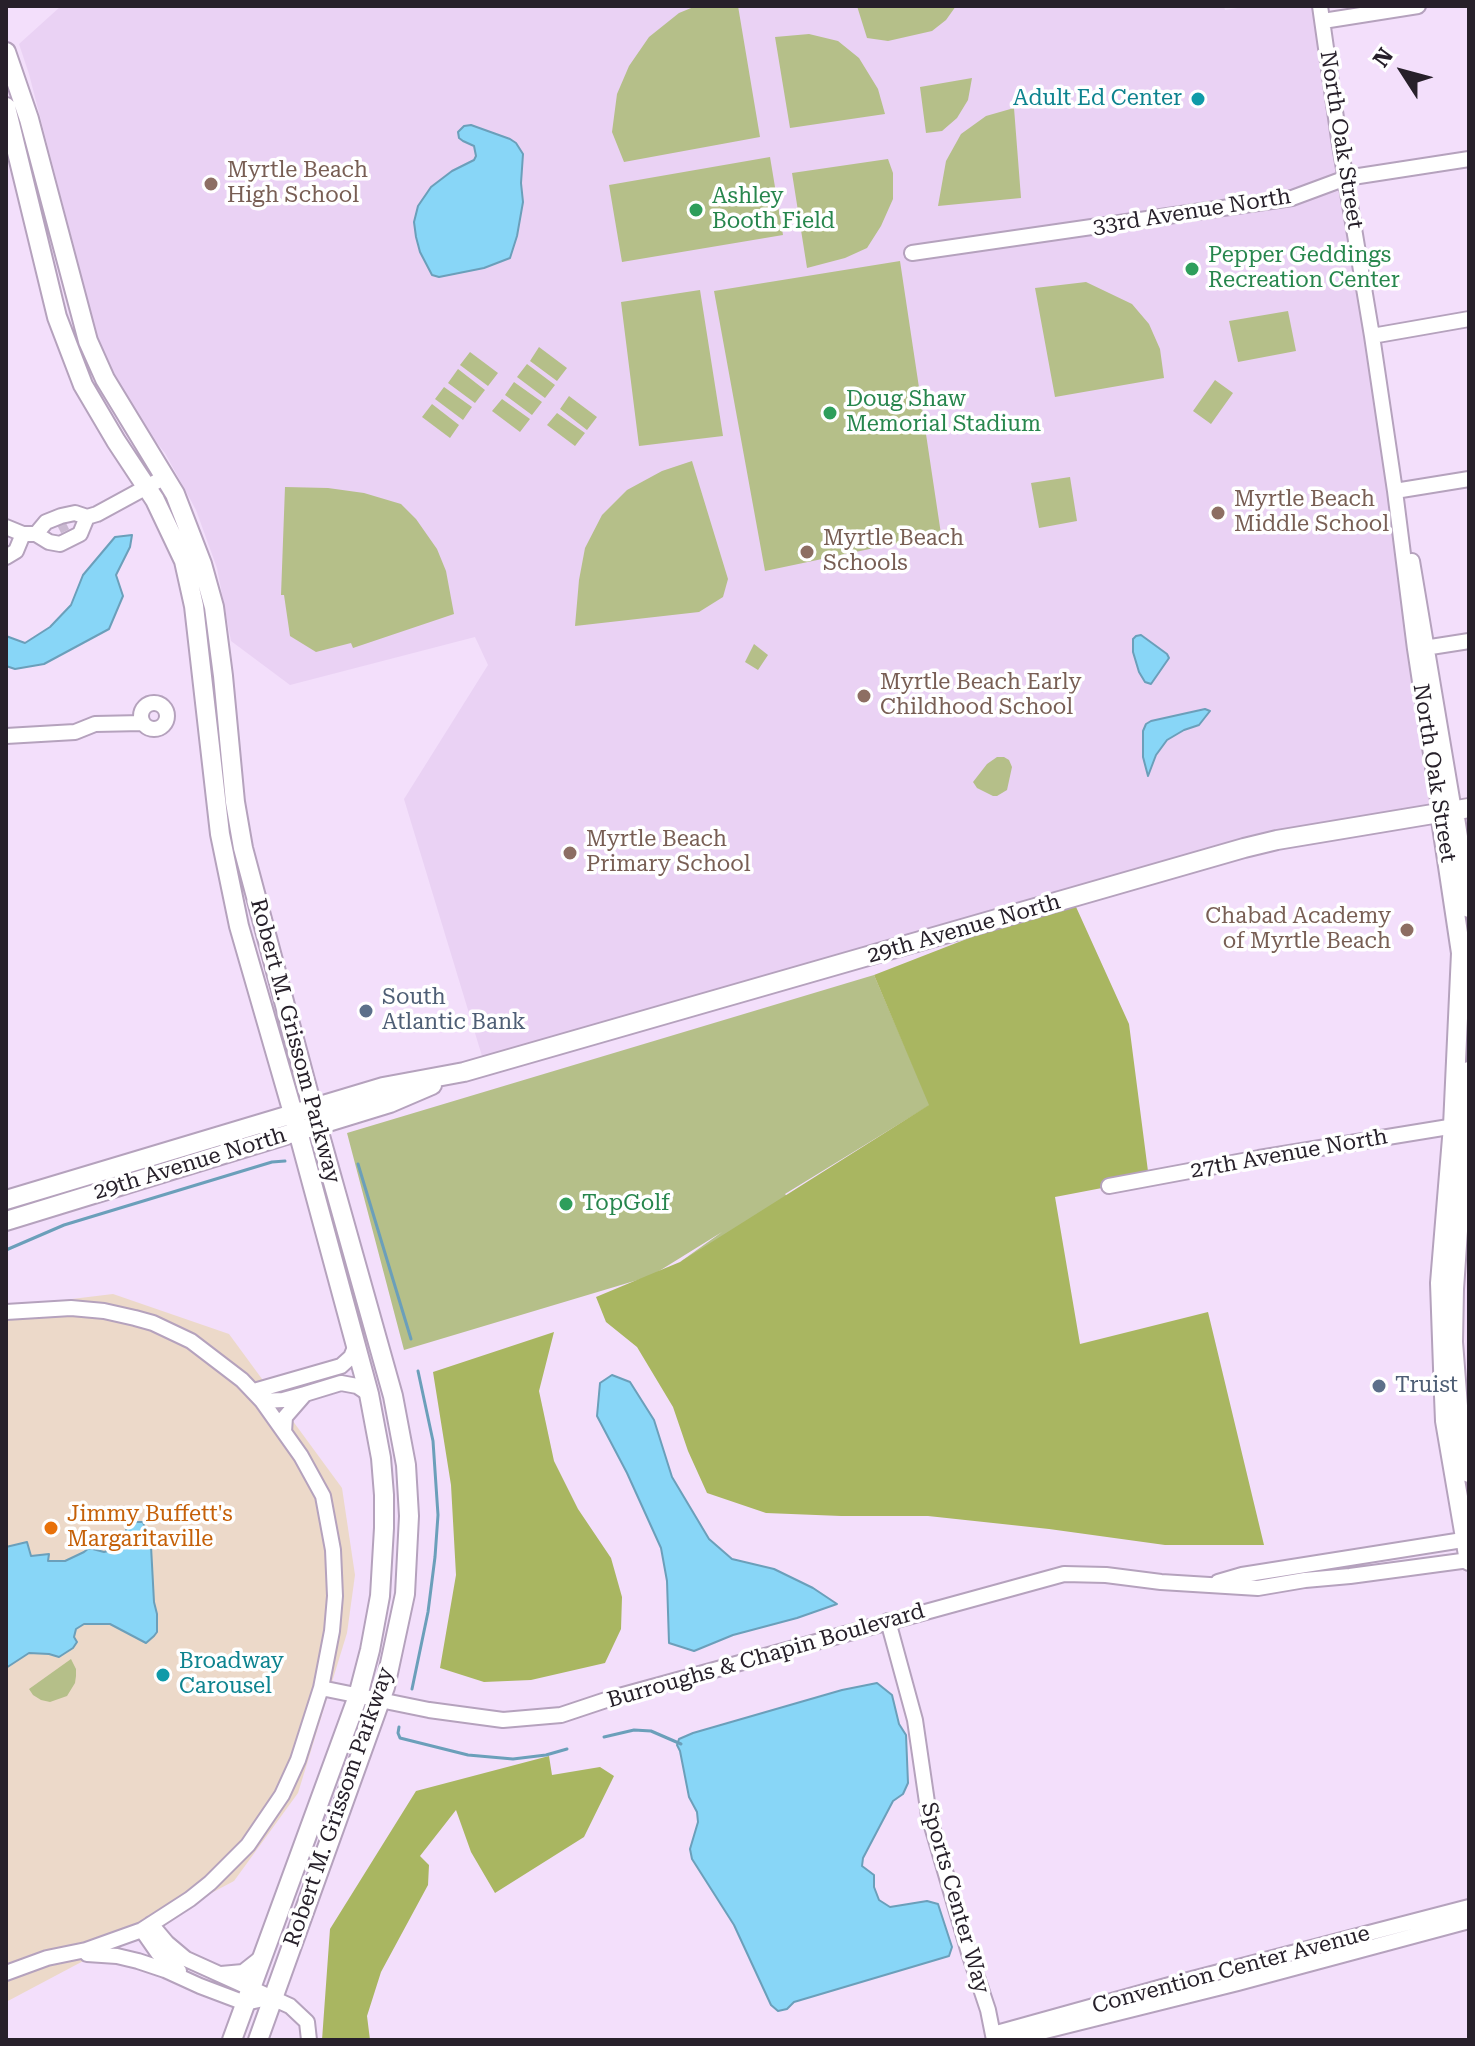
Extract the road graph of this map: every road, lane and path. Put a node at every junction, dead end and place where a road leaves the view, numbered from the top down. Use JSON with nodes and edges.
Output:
{"nodes":[{"id":1,"x":1418,"y":6,"type":"edge"},
{"id":2,"x":1322,"y":14,"type":"edge"},
{"id":3,"x":6,"y":52,"type":"edge"},
{"id":4,"x":6,"y":107,"type":"edge"},
{"id":5,"x":1469,"y":159,"type":"edge"},
{"id":6,"x":1346,"y":178,"type":"junction"},
{"id":7,"x":912,"y":253,"type":"dead end"},
{"id":8,"x":1469,"y":319,"type":"edge"},
{"id":9,"x":1372,"y":336,"type":"junction"},
{"id":10,"x":165,"y":477,"type":"junction"},
{"id":11,"x":1469,"y":479,"type":"edge"},
{"id":12,"x":146,"y":487,"type":"junction"},
{"id":13,"x":1395,"y":491,"type":"junction"},
{"id":14,"x":6,"y":527,"type":"edge"},
{"id":15,"x":62,"y":527,"type":"junction"},
{"id":16,"x":6,"y":557,"type":"edge"},
{"id":17,"x":1469,"y":641,"type":"edge"},
{"id":18,"x":1421,"y":648,"type":"junction"},
{"id":19,"x":142,"y":723,"type":"dead end"},
{"id":20,"x":6,"y":736,"type":"edge"},
{"id":21,"x":1454,"y":810,"type":"edge"},
{"id":22,"x":1469,"y":908,"type":"edge"},
{"id":23,"x":1465,"y":953,"type":"edge"},
{"id":24,"x":1469,"y":1071,"type":"edge"},
{"id":25,"x":315,"y":1117,"type":"junction"},
{"id":26,"x":295,"y":1122,"type":"junction"},
{"id":27,"x":1463,"y":1124,"type":"edge"},
{"id":28,"x":1109,"y":1186,"type":"dead end"},
{"id":29,"x":6,"y":1200,"type":"edge"},
{"id":30,"x":6,"y":1221,"type":"edge"},
{"id":31,"x":6,"y":1312,"type":"edge"},
{"id":32,"x":356,"y":1345,"type":"junction"},
{"id":33,"x":305,"y":1394,"type":"junction"},
{"id":34,"x":369,"y":1394,"type":"junction"},
{"id":35,"x":258,"y":1396,"type":"junction"},
{"id":36,"x":284,"y":1432,"type":"junction"},
{"id":37,"x":1469,"y":1473,"type":"edge"},
{"id":38,"x":1467,"y":1539,"type":"edge"},
{"id":39,"x":1469,"y":1560,"type":"edge"},
{"id":40,"x":1210,"y":1585,"type":"junction"},
{"id":41,"x":888,"y":1621,"type":"junction"},
{"id":42,"x":321,"y":1688,"type":"junction"},
{"id":43,"x":358,"y":1696,"type":"junction"},
{"id":44,"x":380,"y":1700,"type":"junction"},
{"id":45,"x":1469,"y":1907,"type":"edge"},
{"id":46,"x":1469,"y":1921,"type":"edge"},
{"id":47,"x":146,"y":1927,"type":"junction"},
{"id":48,"x":70,"y":1953,"type":"junction"},
{"id":49,"x":262,"y":1957,"type":"junction"},
{"id":50,"x":6,"y":1973,"type":"edge"},
{"id":51,"x":220,"y":1974,"type":"junction"},
{"id":52,"x":200,"y":1986,"type":"junction"},
{"id":53,"x":248,"y":1996,"type":"junction"},
{"id":54,"x":273,"y":1997,"type":"junction"},
{"id":55,"x":993,"y":2037,"type":"edge"},
{"id":56,"x":232,"y":2040,"type":"edge"},
{"id":57,"x":258,"y":2040,"type":"edge"},
{"id":58,"x":309,"y":2040,"type":"edge"},
{"id":59,"x":1008,"y":2040,"type":"edge"}],
"edges":[{"from":1,"to":2,"type":"street"},
{"from":2,"to":6,"type":"street","name":"North Oak Street"},
{"from":3,"to":10,"type":"main road","name":"Robert M. Grissom Parkway"},
{"from":4,"to":12,"type":"main road","name":"Robert M. Grissom Parkway"},
{"from":5,"to":6,"type":"street","name":"33rd Avenue North"},
{"from":6,"to":7,"type":"street","name":"33rd Avenue North"},
{"from":6,"to":9,"type":"street","name":"North Oak Street"},
{"from":8,"to":9,"type":"street"},
{"from":9,"to":13,"type":"street","name":"North Oak Street"},
{"from":10,"to":12,"type":"street"},
{"from":10,"to":25,"type":"main road","name":"Robert M. Grissom Parkway"},
{"from":11,"to":13,"type":"street"},
{"from":12,"to":15,"type":"street"},
{"from":12,"to":26,"type":"main road","name":"Robert M. Grissom Parkway"},
{"from":13,"to":18,"type":"street","name":"North Oak Street"},
{"from":14,"to":15,"type":"street"},
{"from":15,"to":16,"type":"street"},
{"from":17,"to":18,"type":"street"},
{"from":18,"to":21,"type":"street","name":"North Oak Street"},
{"from":19,"to":20,"type":"street"},
{"from":21,"to":22,"type":"main road","name":"North Oak Street"},
{"from":21,"to":23,"type":"main road","name":"North Oak Street"},
{"from":21,"to":25,"type":"main road","name":"29th Avenue North"},
{"from":23,"to":27,"type":"main road","name":"North Oak Street"},
{"from":24,"to":27,"type":"main road","name":"North Oak Street"},
{"from":25,"to":26,"type":"main road","name":"29th Avenue North"},
{"from":25,"to":44,"type":"main road","name":"Robert M. Grissom Parkway"},
{"from":26,"to":29,"type":"main road","name":"29th Avenue North"},
{"from":26,"to":30,"type":"main road","name":"29th Avenue North"},
{"from":26,"to":32,"type":"main road","name":"Robert M. Grissom Parkway"},
{"from":27,"to":28,"type":"street","name":"27th Avenue North"},
{"from":27,"to":37,"type":"main road","name":"North Oak Street"},
{"from":27,"to":38,"type":"main road","name":"North Oak Street"},
{"from":31,"to":35,"type":"street"},
{"from":32,"to":34,"type":"main road","name":"Robert M. Grissom Parkway"},
{"from":32,"to":35,"type":"street"},
{"from":33,"to":34,"type":"street"},
{"from":33,"to":35,"type":"street"},
{"from":33,"to":36,"type":"street"},
{"from":34,"to":43,"type":"main road","name":"Robert M. Grissom Parkway"},
{"from":35,"to":36,"type":"street"},
{"from":36,"to":42,"type":"street"},
{"from":38,"to":39,"type":"main road","name":"North Oak Street"},
{"from":38,"to":40,"type":"street","name":"Burroughs & Chapin Boulevard"},
{"from":39,"to":40,"type":"street","name":"Burroughs & Chapin Boulevard"},
{"from":40,"to":41,"type":"street","name":"Burroughs & Chapin Boulevard"},
{"from":41,"to":44,"type":"street","name":"Burroughs & Chapin Boulevard"},
{"from":41,"to":55,"type":"street","name":"Sports Center Way"},
{"from":42,"to":43,"type":"street","name":"Burroughs & Chapin Boulevard"},
{"from":42,"to":47,"type":"street"},
{"from":43,"to":44,"type":"street","name":"Burroughs & Chapin Boulevard"},
{"from":43,"to":49,"type":"main road","name":"Robert M. Grissom Parkway"},
{"from":44,"to":54,"type":"main road","name":"Robert M. Grissom Parkway"},
{"from":45,"to":55,"type":"street","name":"Convention Center Avenue"},
{"from":46,"to":59,"type":"street","name":"Convention Center Avenue"},
{"from":47,"to":48,"type":"street"},
{"from":47,"to":51,"type":"street"},
{"from":47,"to":52,"type":"street"},
{"from":48,"to":50,"type":"street"},
{"from":48,"to":52,"type":"street"},
{"from":49,"to":51,"type":"street"},
{"from":49,"to":53,"type":"main road","name":"Robert M. Grissom Parkway"},
{"from":51,"to":53,"type":"street"},
{"from":52,"to":53,"type":"street"},
{"from":53,"to":54,"type":"street"},
{"from":53,"to":56,"type":"main road","name":"Robert M. Grissom Parkway"},
{"from":54,"to":57,"type":"main road","name":"Robert M. Grissom Parkway"},
{"from":54,"to":58,"type":"street"}]}
